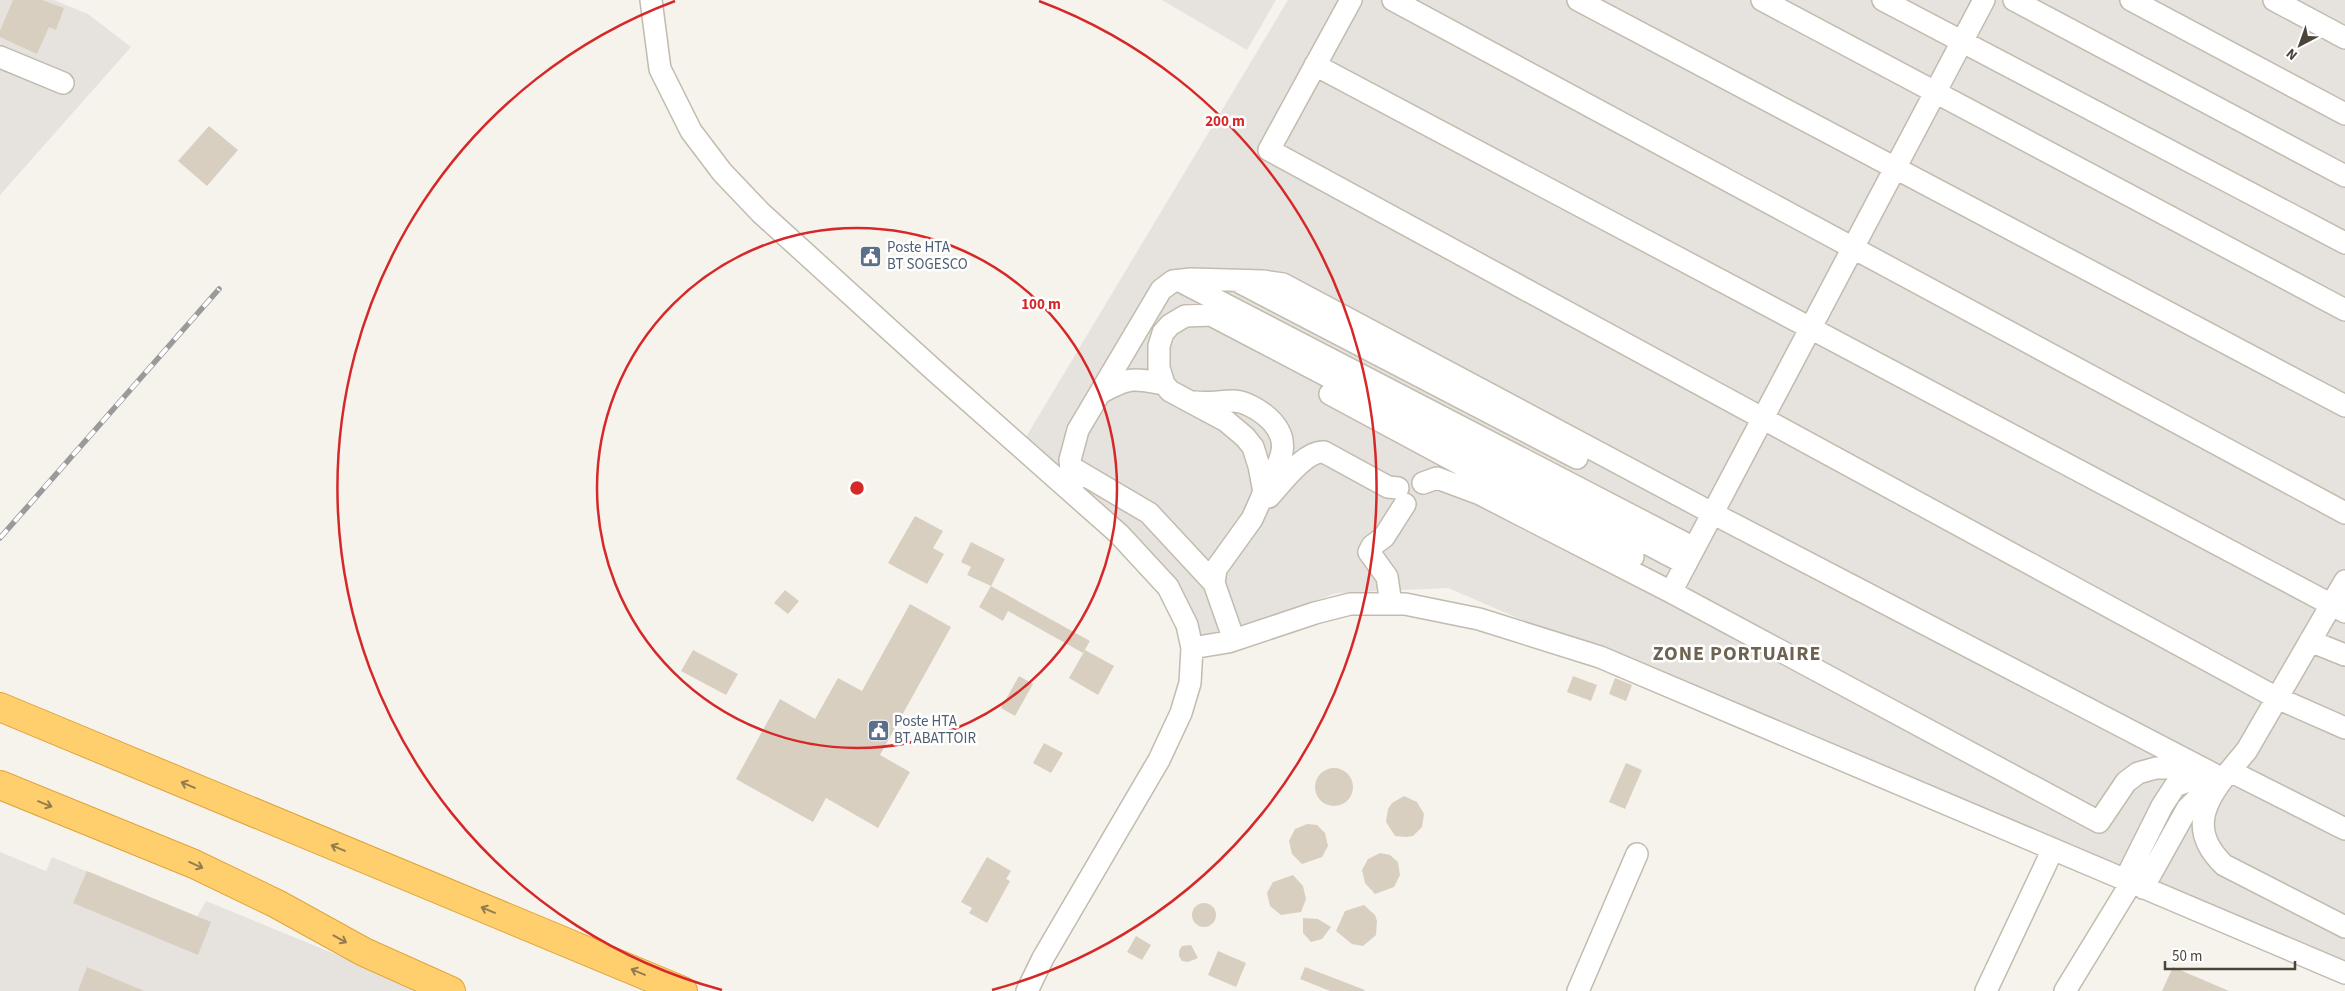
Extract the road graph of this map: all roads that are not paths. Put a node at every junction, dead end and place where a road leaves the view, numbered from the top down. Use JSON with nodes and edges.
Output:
{"nodes":[{"id":1,"x":651,"y":0,"type":"edge"},
{"id":2,"x":1350,"y":0,"type":"edge"},
{"id":3,"x":1392,"y":0,"type":"edge"},
{"id":4,"x":1578,"y":0,"type":"edge"},
{"id":5,"x":1762,"y":0,"type":"edge"},
{"id":6,"x":1883,"y":0,"type":"edge"},
{"id":7,"x":1984,"y":0,"type":"edge"},
{"id":8,"x":2014,"y":0,"type":"edge"},
{"id":9,"x":2131,"y":0,"type":"edge"},
{"id":10,"x":2274,"y":0,"type":"edge"},
{"id":11,"x":2345,"y":38,"type":"edge"},
{"id":12,"x":1962,"y":42,"type":"junction"},
{"id":13,"x":0,"y":57,"type":"edge"},
{"id":14,"x":1315,"y":65,"type":"junction"},
{"id":15,"x":64,"y":83,"type":"dead end"},
{"id":16,"x":1935,"y":92,"type":"junction"},
{"id":17,"x":2345,"y":114,"type":"edge"},
{"id":18,"x":1895,"y":168,"type":"junction"},
{"id":19,"x":2345,"y":176,"type":"edge"},
{"id":20,"x":2345,"y":243,"type":"edge"},
{"id":21,"x":1853,"y":248,"type":"junction"},
{"id":22,"x":1207,"y":279,"type":"junction"},
{"id":23,"x":1179,"y":280,"type":"junction"},
{"id":24,"x":2345,"y":310,"type":"edge"},
{"id":25,"x":1810,"y":328,"type":"junction"},
{"id":26,"x":1164,"y":384,"type":"junction"},
{"id":27,"x":1100,"y":393,"type":"junction"},
{"id":28,"x":1184,"y":400,"type":"junction"},
{"id":29,"x":2345,"y":406,"type":"edge"},
{"id":30,"x":1763,"y":418,"type":"junction"},
{"id":31,"x":1071,"y":468,"type":"junction"},
{"id":32,"x":1073,"y":492,"type":"junction"},
{"id":33,"x":1401,"y":496,"type":"junction"},
{"id":34,"x":1257,"y":508,"type":"junction"},
{"id":35,"x":2345,"y":513,"type":"edge"},
{"id":36,"x":1693,"y":551,"type":"junction"},
{"id":37,"x":2345,"y":581,"type":"edge"},
{"id":38,"x":1214,"y":583,"type":"junction"},
{"id":39,"x":1391,"y":604,"type":"junction"},
{"id":40,"x":2338,"y":609,"type":"edge"},
{"id":41,"x":1234,"y":640,"type":"junction"},
{"id":42,"x":2310,"y":641,"type":"junction"},
{"id":43,"x":1192,"y":648,"type":"junction"},
{"id":44,"x":2345,"y":656,"type":"edge"},
{"id":45,"x":2277,"y":698,"type":"junction"},
{"id":46,"x":0,"y":708,"type":"edge"},
{"id":47,"x":2345,"y":728,"type":"edge"},
{"id":48,"x":2145,"y":771,"type":"junction"},
{"id":49,"x":2226,"y":775,"type":"junction"},
{"id":50,"x":2197,"y":778,"type":"junction"},
{"id":51,"x":0,"y":785,"type":"edge"},
{"id":52,"x":2175,"y":786,"type":"junction"},
{"id":53,"x":2345,"y":829,"type":"edge"},
{"id":54,"x":2053,"y":850,"type":"junction"},
{"id":55,"x":1636,"y":854,"type":"dead end"},
{"id":56,"x":2133,"y":884,"type":"junction"},
{"id":57,"x":2345,"y":927,"type":"edge"},
{"id":58,"x":2345,"y":973,"type":"edge"},
{"id":59,"x":451,"y":991,"type":"edge"},
{"id":60,"x":683,"y":991,"type":"edge"},
{"id":61,"x":1027,"y":991,"type":"edge"},
{"id":62,"x":1578,"y":991,"type":"edge"},
{"id":63,"x":1986,"y":991,"type":"edge"},
{"id":64,"x":2065,"y":991,"type":"edge"}],
"edges":[{"from":1,"to":32,"type":"lane"},
{"from":2,"to":14,"type":"lane"},
{"from":3,"to":21,"type":"lane"},
{"from":4,"to":18,"type":"lane"},
{"from":5,"to":16,"type":"lane"},
{"from":6,"to":12,"type":"lane"},
{"from":7,"to":12,"type":"lane"},
{"from":8,"to":19,"type":"lane"},
{"from":9,"to":17,"type":"lane"},
{"from":10,"to":11,"type":"lane"},
{"from":12,"to":16,"type":"lane"},
{"from":12,"to":20,"type":"lane"},
{"from":13,"to":15,"type":"lane"},
{"from":14,"to":25,"type":"lane"},
{"from":14,"to":30,"type":"lane"},
{"from":16,"to":18,"type":"lane"},
{"from":16,"to":24,"type":"lane"},
{"from":18,"to":21,"type":"lane"},
{"from":18,"to":29,"type":"lane"},
{"from":21,"to":25,"type":"lane"},
{"from":21,"to":35,"type":"lane"},
{"from":22,"to":23,"type":"lane"},
{"from":22,"to":36,"type":"lane"},
{"from":22,"to":36,"type":"lane"},
{"from":23,"to":27,"type":"lane"},
{"from":23,"to":36,"type":"lane"},
{"from":25,"to":30,"type":"lane"},
{"from":25,"to":40,"type":"lane"},
{"from":26,"to":27,"type":"lane"},
{"from":26,"to":28,"type":"lane"},
{"from":26,"to":36,"type":"lane"},
{"from":27,"to":31,"type":"lane"},
{"from":28,"to":34,"type":"lane"},
{"from":28,"to":34,"type":"lane"},
{"from":30,"to":36,"type":"lane"},
{"from":30,"to":45,"type":"lane"},
{"from":31,"to":32,"type":"lane"},
{"from":31,"to":38,"type":"lane"},
{"from":32,"to":43,"type":"lane"},
{"from":33,"to":34,"type":"lane"},
{"from":33,"to":36,"type":"lane"},
{"from":33,"to":39,"type":"lane"},
{"from":34,"to":38,"type":"lane"},
{"from":36,"to":48,"type":"lane"},
{"from":36,"to":49,"type":"lane"},
{"from":37,"to":40,"type":"lane"},
{"from":38,"to":41,"type":"lane"},
{"from":39,"to":41,"type":"lane"},
{"from":39,"to":54,"type":"lane"},
{"from":40,"to":42,"type":"lane"},
{"from":41,"to":43,"type":"lane"},
{"from":42,"to":44,"type":"lane"},
{"from":42,"to":45,"type":"lane"},
{"from":43,"to":61,"type":"lane"},
{"from":45,"to":47,"type":"lane"},
{"from":45,"to":49,"type":"lane"},
{"from":60,"to":46,"type":"highway","one_way":true},
{"from":48,"to":50,"type":"lane"},
{"from":48,"to":52,"type":"lane"},
{"from":49,"to":50,"type":"lane"},
{"from":49,"to":53,"type":"lane"},
{"from":49,"to":56,"type":"lane"},
{"from":49,"to":57,"type":"lane"},
{"from":50,"to":52,"type":"lane"},
{"from":51,"to":59,"type":"highway","one_way":true},
{"from":52,"to":56,"type":"lane"},
{"from":54,"to":56,"type":"lane"},
{"from":54,"to":63,"type":"lane"},
{"from":55,"to":62,"type":"lane"},
{"from":56,"to":58,"type":"lane"},
{"from":56,"to":64,"type":"lane"}]}
